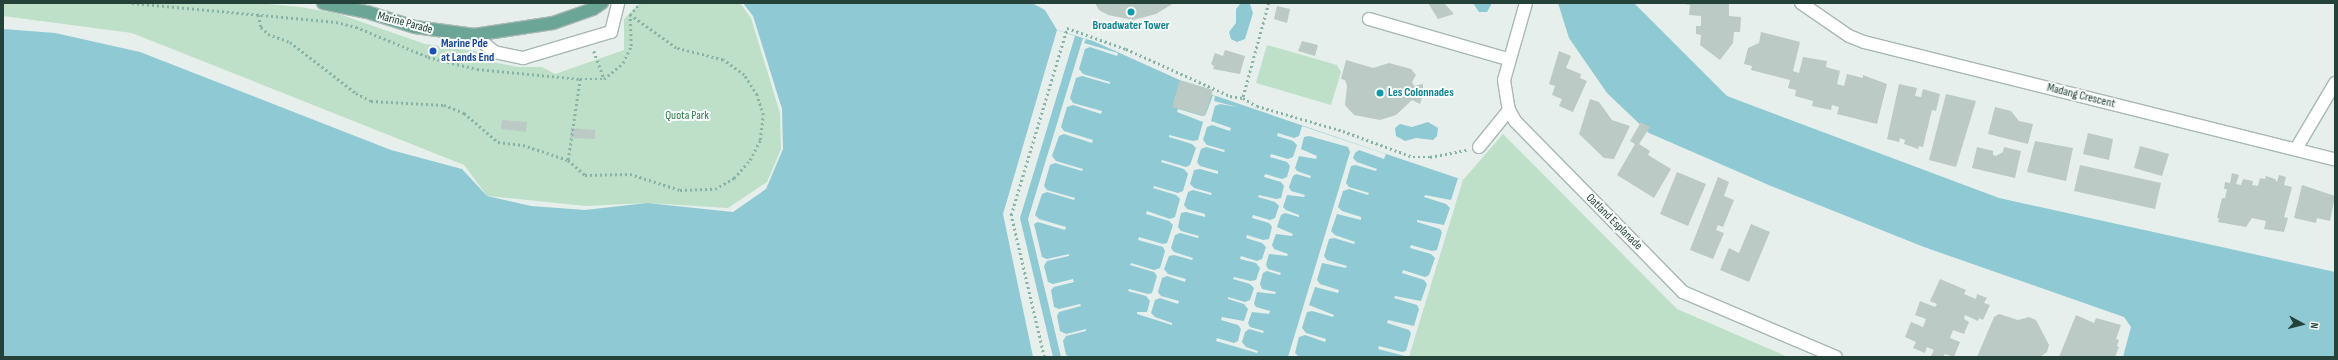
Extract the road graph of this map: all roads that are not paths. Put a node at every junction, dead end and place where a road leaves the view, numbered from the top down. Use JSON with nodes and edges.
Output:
{"nodes":[{"id":1,"x":323,"y":3,"type":"edge"},
{"id":2,"x":602,"y":3,"type":"edge"},
{"id":3,"x":618,"y":3,"type":"edge"},
{"id":4,"x":1526,"y":3,"type":"edge"},
{"id":5,"x":1801,"y":3,"type":"edge"},
{"id":6,"x":1369,"y":19,"type":"dead end"},
{"id":7,"x":474,"y":35,"type":"junction"},
{"id":8,"x":1508,"y":59,"type":"junction"},
{"id":9,"x":2335,"y":83,"type":"edge"},
{"id":10,"x":1509,"y":110,"type":"junction"},
{"id":11,"x":1479,"y":147,"type":"road end"},
{"id":12,"x":2296,"y":149,"type":"junction"},
{"id":13,"x":2335,"y":159,"type":"edge"},
{"id":14,"x":1836,"y":357,"type":"edge"}],
"edges":[{"from":1,"to":7,"type":"main road","name":"Marine Parade"},
{"from":2,"to":7,"type":"main road","name":"Marine Parade"},
{"from":3,"to":7,"type":"street"},
{"from":4,"to":8,"type":"street","name":"Oatland Esplanade"},
{"from":5,"to":12,"type":"street","name":"Madang Crescent"},
{"from":6,"to":8,"type":"street"},
{"from":8,"to":10,"type":"street","name":"Oatland Esplanade"},
{"from":9,"to":12,"type":"street"},
{"from":10,"to":11,"type":"street"},
{"from":10,"to":14,"type":"street","name":"Oatland Esplanade"},
{"from":12,"to":13,"type":"street","name":"Madang Crescent"}]}
